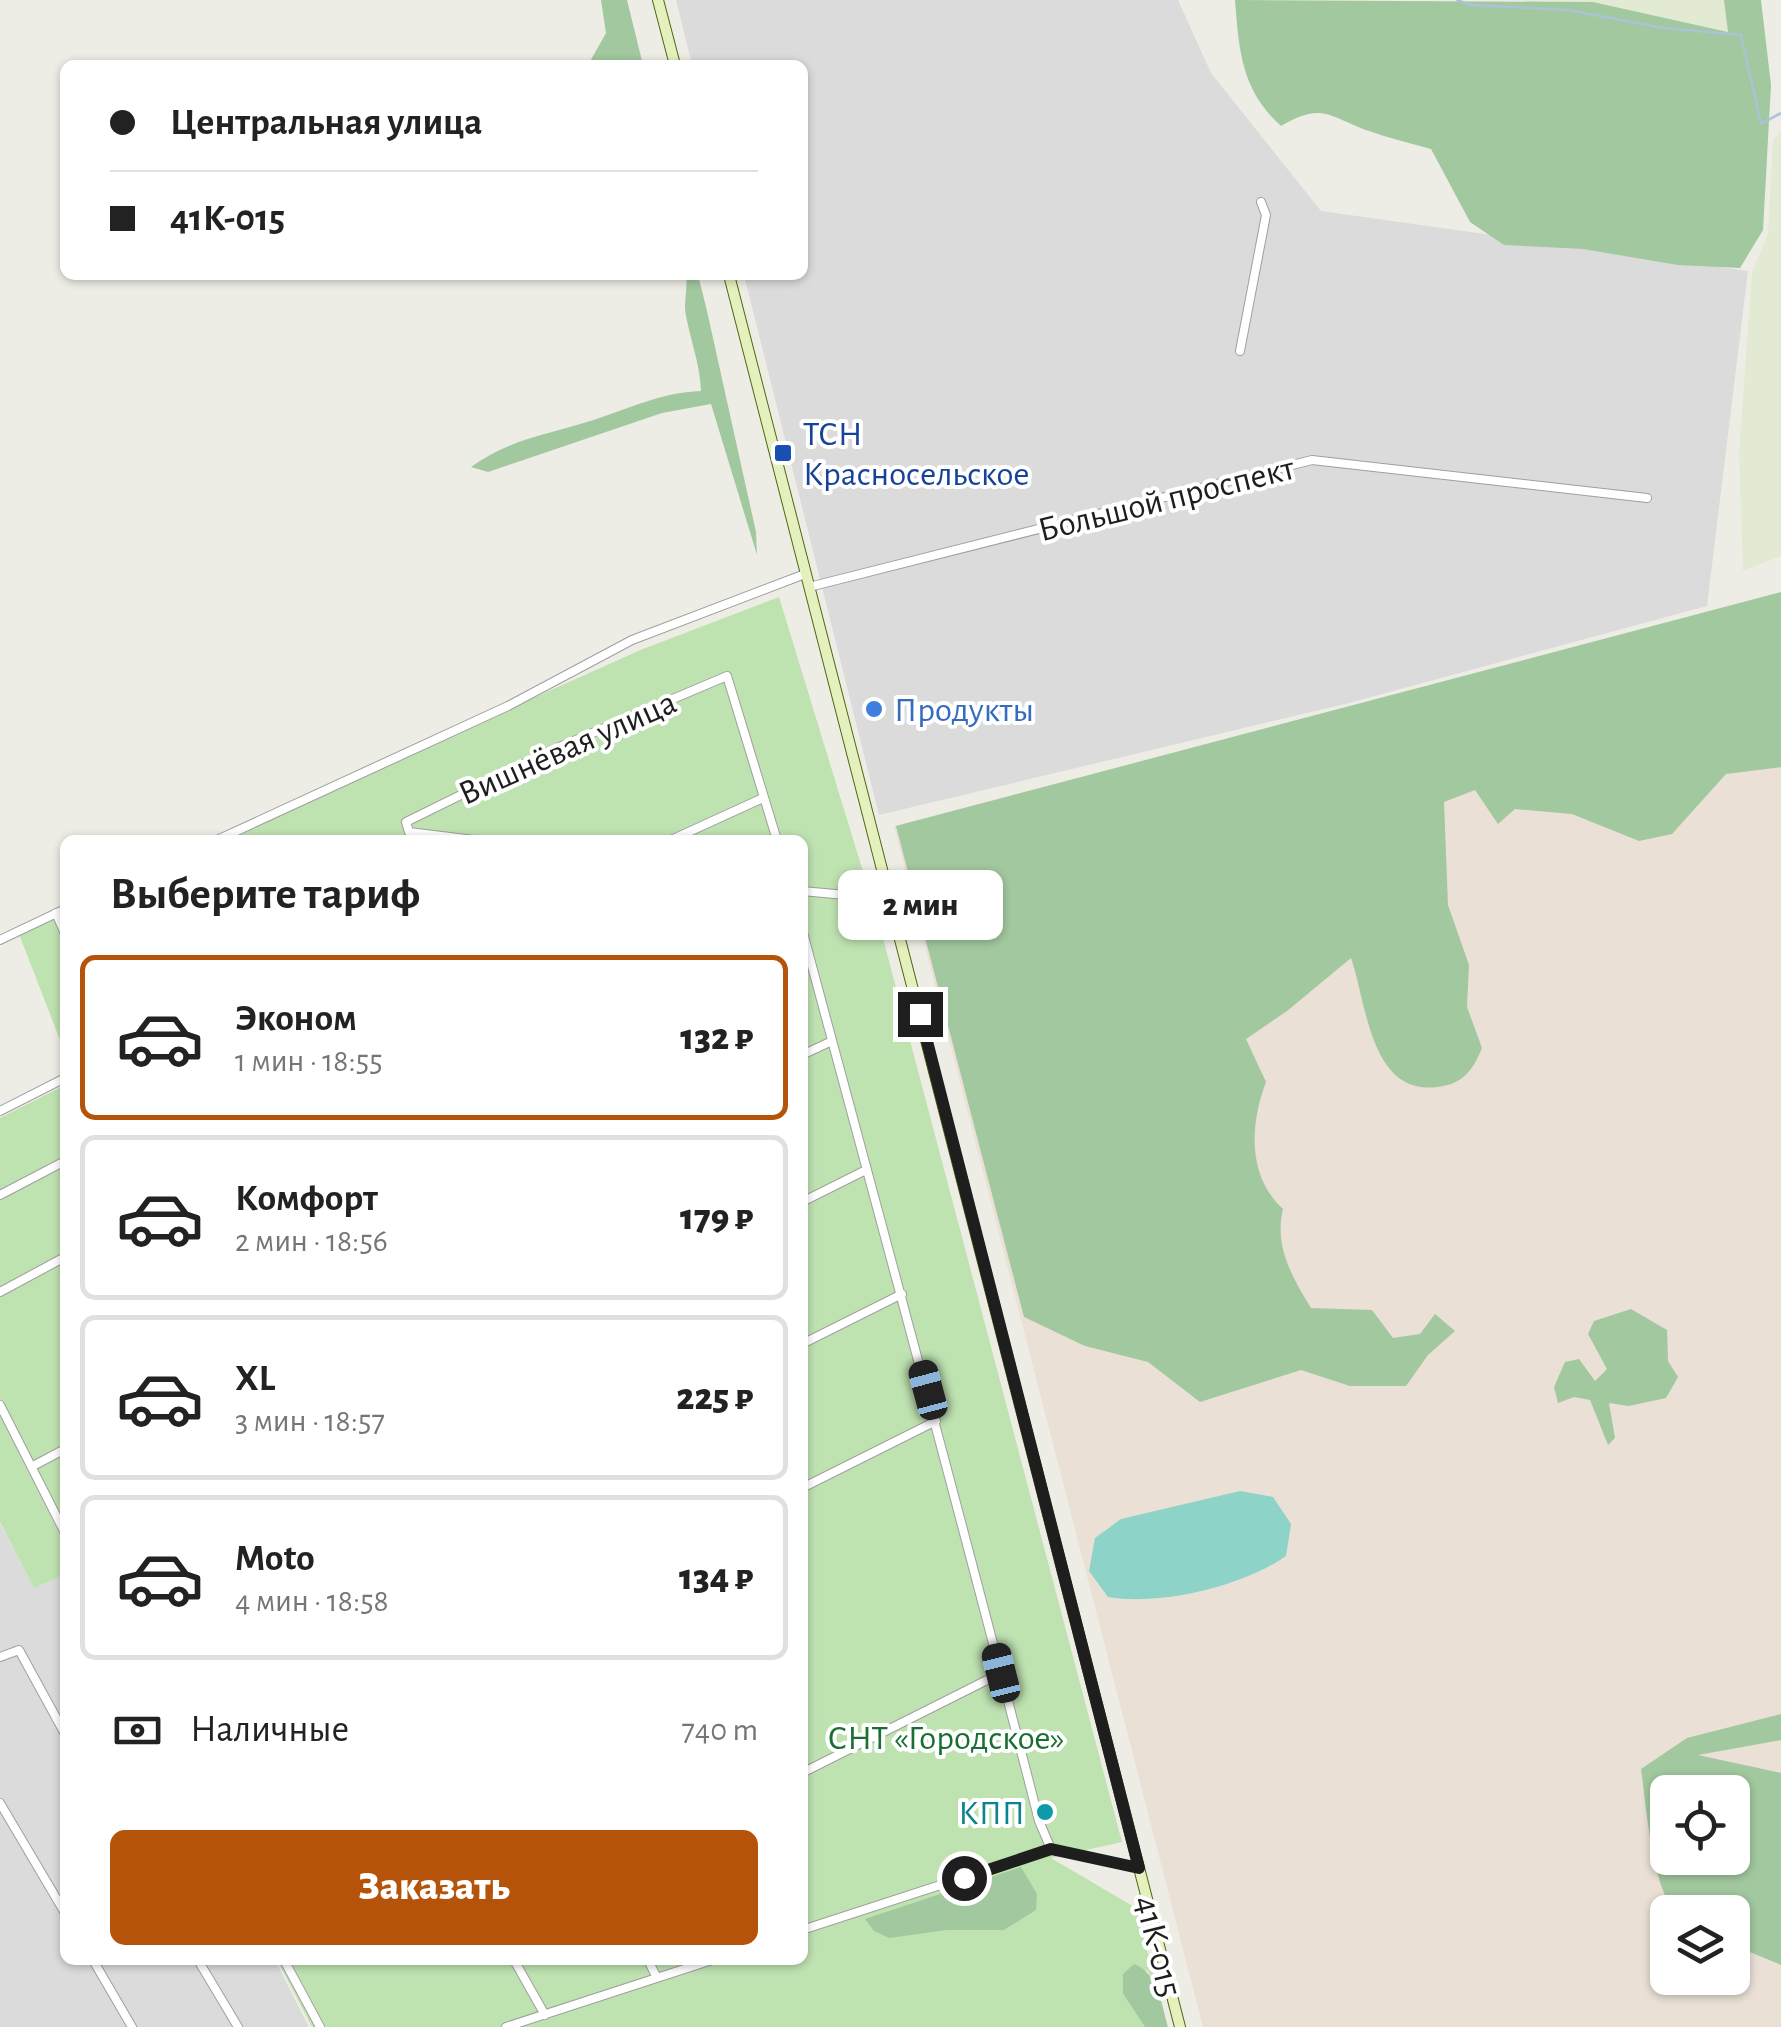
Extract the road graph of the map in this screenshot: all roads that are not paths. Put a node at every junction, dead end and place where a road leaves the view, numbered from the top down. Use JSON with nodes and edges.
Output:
{"nodes":[{"id":1,"x":658,"y":0,"type":"edge"},
{"id":2,"x":674,"y":60,"type":"edge"},
{"id":3,"x":1261,"y":202,"type":"dead end"},
{"id":4,"x":730,"y":280,"type":"edge"},
{"id":5,"x":1240,"y":351,"type":"dead end"},
{"id":6,"x":1647,"y":498,"type":"dead end"},
{"id":7,"x":805,"y":574,"type":"junction"},
{"id":8,"x":809,"y":587,"type":"junction"},
{"id":9,"x":763,"y":798,"type":"junction"},
{"id":10,"x":228,"y":835,"type":"edge"},
{"id":11,"x":433,"y":835,"type":"edge"},
{"id":12,"x":683,"y":835,"type":"edge"},
{"id":13,"x":775,"y":835,"type":"edge"},
{"id":14,"x":808,"y":891,"type":"edge"},
{"id":15,"x":890,"y":899,"type":"junction"},
{"id":16,"x":60,"y":911,"type":"edge"},
{"id":17,"x":0,"y":940,"type":"edge"},
{"id":18,"x":808,"y":951,"type":"edge"},
{"id":19,"x":832,"y":1040,"type":"junction"},
{"id":20,"x":808,"y":1053,"type":"edge"},
{"id":21,"x":60,"y":1081,"type":"edge"},
{"id":22,"x":0,"y":1111,"type":"edge"},
{"id":23,"x":60,"y":1164,"type":"edge"},
{"id":24,"x":864,"y":1171,"type":"junction"},
{"id":25,"x":0,"y":1195,"type":"edge"},
{"id":26,"x":808,"y":1199,"type":"edge"},
{"id":27,"x":60,"y":1260,"type":"edge"},
{"id":28,"x":0,"y":1292,"type":"edge"},
{"id":29,"x":902,"y":1294,"type":"junction"},
{"id":30,"x":808,"y":1341,"type":"edge"},
{"id":31,"x":0,"y":1405,"type":"edge"},
{"id":32,"x":936,"y":1421,"type":"junction"},
{"id":33,"x":60,"y":1452,"type":"edge"},
{"id":34,"x":32,"y":1466,"type":"junction"},
{"id":35,"x":808,"y":1485,"type":"edge"},
{"id":36,"x":60,"y":1524,"type":"edge"},
{"id":37,"x":0,"y":1657,"type":"edge"},
{"id":38,"x":1001,"y":1673,"type":"junction"},
{"id":39,"x":60,"y":1725,"type":"edge"},
{"id":40,"x":808,"y":1771,"type":"edge"},
{"id":41,"x":0,"y":1803,"type":"edge"},
{"id":42,"x":1051,"y":1849,"type":"junction"},
{"id":43,"x":1139,"y":1868,"type":"junction"},
{"id":44,"x":60,"y":1905,"type":"edge"},
{"id":45,"x":808,"y":1928,"type":"edge"},
{"id":46,"x":96,"y":1965,"type":"edge"},
{"id":47,"x":201,"y":1965,"type":"edge"},
{"id":48,"x":287,"y":1965,"type":"edge"},
{"id":49,"x":517,"y":1965,"type":"edge"},
{"id":50,"x":651,"y":1965,"type":"edge"},
{"id":51,"x":697,"y":1965,"type":"edge"},
{"id":52,"x":658,"y":1978,"type":"junction"},
{"id":53,"x":545,"y":2014,"type":"junction"},
{"id":54,"x":132,"y":2027,"type":"edge"},
{"id":55,"x":238,"y":2027,"type":"edge"},
{"id":56,"x":320,"y":2027,"type":"edge"},
{"id":57,"x":506,"y":2027,"type":"edge"},
{"id":58,"x":1180,"y":2027,"type":"edge"}],
"edges":[{"from":1,"to":2,"type":"main road"},
{"from":3,"to":5,"type":"street"},
{"from":4,"to":7,"type":"main road","name":"41К-015"},
{"from":6,"to":8,"type":"street","name":"Большой проспект"},
{"from":7,"to":8,"type":"main road","name":"41К-015"},
{"from":7,"to":10,"type":"street"},
{"from":8,"to":15,"type":"main road","name":"41К-015"},
{"from":9,"to":11,"type":"street","name":"Вишнёвая улица"},
{"from":9,"to":12,"type":"street"},
{"from":9,"to":13,"type":"street"},
{"from":14,"to":15,"type":"street"},
{"from":15,"to":43,"type":"main road","name":"41К-015"},
{"from":16,"to":17,"type":"street"},
{"from":18,"to":19,"type":"street"},
{"from":19,"to":20,"type":"street"},
{"from":19,"to":24,"type":"street"},
{"from":21,"to":22,"type":"street"},
{"from":23,"to":25,"type":"street"},
{"from":24,"to":26,"type":"street"},
{"from":24,"to":29,"type":"street"},
{"from":27,"to":28,"type":"street"},
{"from":29,"to":30,"type":"street"},
{"from":29,"to":32,"type":"street"},
{"from":31,"to":34,"type":"street"},
{"from":32,"to":35,"type":"street"},
{"from":32,"to":38,"type":"street"},
{"from":33,"to":34,"type":"street"},
{"from":34,"to":36,"type":"street"},
{"from":37,"to":39,"type":"street"},
{"from":38,"to":40,"type":"street"},
{"from":38,"to":42,"type":"street"},
{"from":41,"to":44,"type":"street"},
{"from":42,"to":43,"type":"street"},
{"from":42,"to":45,"type":"street"},
{"from":43,"to":58,"type":"main road","name":"41К-015"},
{"from":46,"to":54,"type":"street"},
{"from":47,"to":55,"type":"street"},
{"from":48,"to":56,"type":"street"},
{"from":49,"to":53,"type":"street"},
{"from":50,"to":52,"type":"street"},
{"from":51,"to":52,"type":"street"},
{"from":52,"to":53,"type":"street"},
{"from":53,"to":57,"type":"street"}]}
